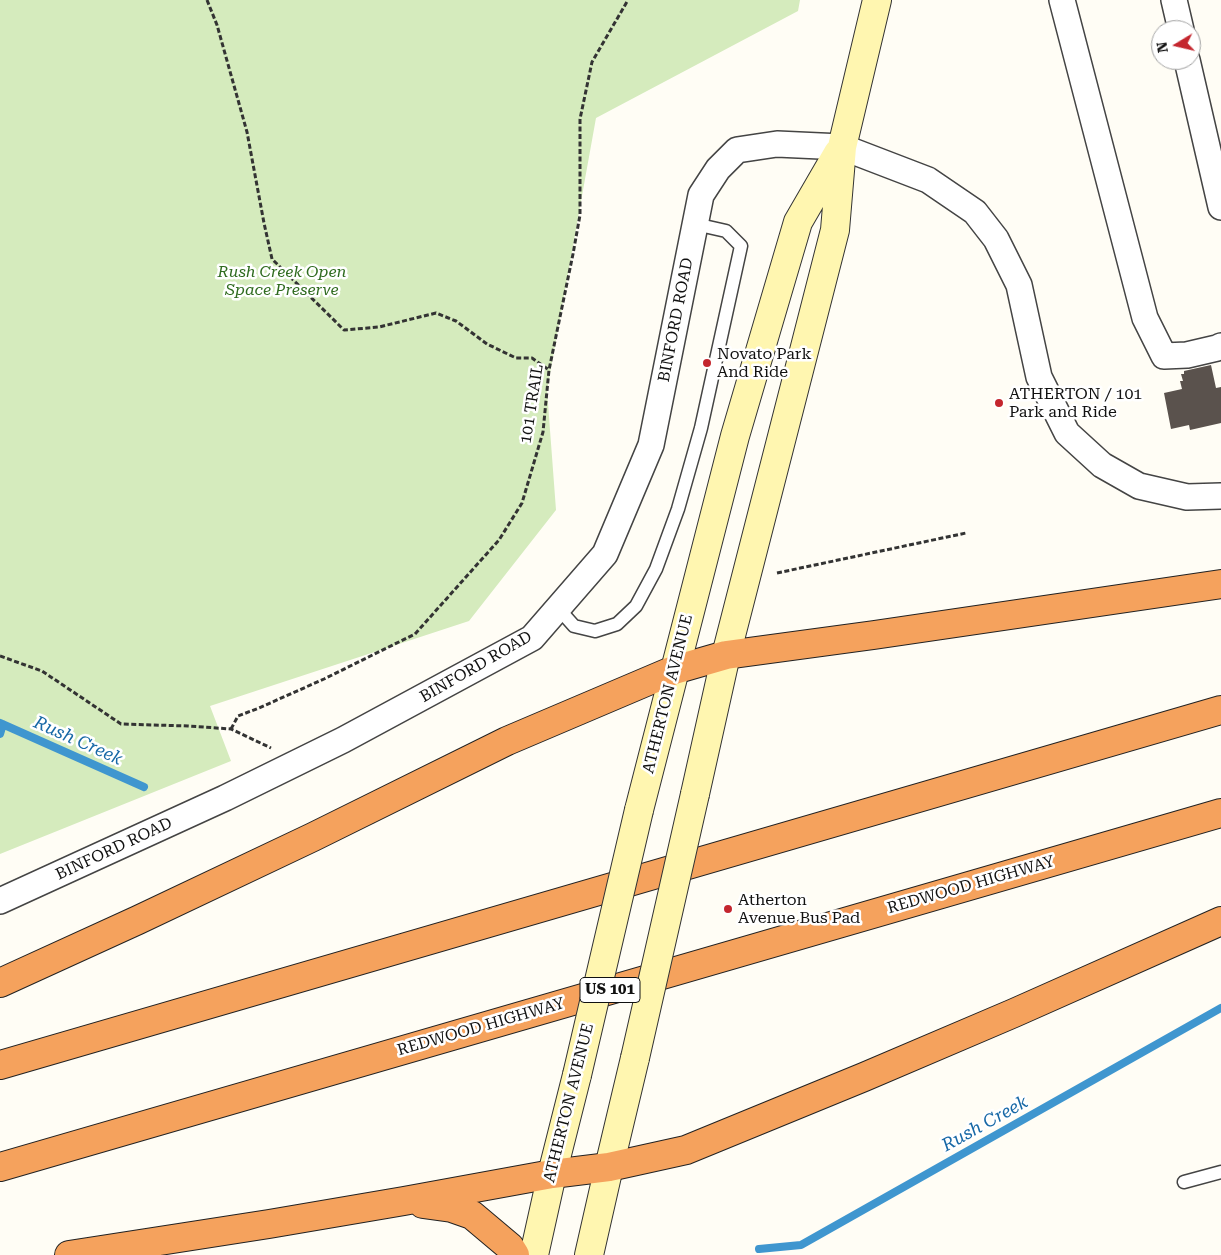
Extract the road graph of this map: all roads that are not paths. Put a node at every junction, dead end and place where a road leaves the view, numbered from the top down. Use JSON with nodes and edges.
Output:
{"nodes":[{"id":1,"x":877,"y":0,"type":"edge"},
{"id":2,"x":1062,"y":0,"type":"edge"},
{"id":3,"x":1174,"y":0,"type":"edge"},
{"id":4,"x":1179,"y":20,"type":"edge"},
{"id":5,"x":1190,"y":70,"type":"edge"},
{"id":6,"x":842,"y":148,"type":"junction"},
{"id":7,"x":1221,"y":207,"type":"edge"},
{"id":8,"x":695,"y":224,"type":"junction"},
{"id":9,"x":1221,"y":346,"type":"edge"},
{"id":10,"x":1221,"y":496,"type":"edge"},
{"id":11,"x":1221,"y":584,"type":"edge"},
{"id":12,"x":558,"y":608,"type":"junction"},
{"id":13,"x":726,"y":655,"type":"junction"},
{"id":14,"x":674,"y":670,"type":"junction"},
{"id":15,"x":1221,"y":710,"type":"edge"},
{"id":16,"x":1221,"y":813,"type":"edge"},
{"id":17,"x":0,"y":901,"type":"edge"},
{"id":18,"x":1221,"y":921,"type":"edge"},
{"id":19,"x":0,"y":984,"type":"edge"},
{"id":20,"x":0,"y":1065,"type":"edge"},
{"id":21,"x":609,"y":1166,"type":"junction"},
{"id":22,"x":0,"y":1167,"type":"edge"},
{"id":23,"x":1221,"y":1172,"type":"edge"},
{"id":24,"x":552,"y":1174,"type":"junction"},
{"id":25,"x":1184,"y":1182,"type":"dead end"},
{"id":26,"x":404,"y":1201,"type":"junction"},
{"id":27,"x":69,"y":1255,"type":"edge"},
{"id":28,"x":515,"y":1255,"type":"edge"},
{"id":29,"x":534,"y":1255,"type":"edge"},
{"id":30,"x":590,"y":1255,"type":"edge"}],
"edges":[{"from":1,"to":6,"type":"main road","name":"ATHERTON AVENUE"},
{"from":2,"to":9,"type":"street"},
{"from":3,"to":4,"type":"street"},
{"from":5,"to":7,"type":"street"},
{"from":6,"to":8,"type":"street","name":"BINFORD ROAD"},
{"from":6,"to":10,"type":"street","name":"BINFORD ROAD"},
{"from":6,"to":13,"type":"main road","name":"ATHERTON AVENUE"},
{"from":6,"to":14,"type":"main road","name":"ATHERTON AVENUE"},
{"from":8,"to":12,"type":"street","name":"BINFORD ROAD"},
{"from":8,"to":12,"type":"lane"},
{"from":11,"to":13,"type":"highway"},
{"from":12,"to":17,"type":"street","name":"BINFORD ROAD"},
{"from":13,"to":14,"type":"highway"},
{"from":13,"to":21,"type":"main road","name":"ATHERTON AVENUE","bridge":true},
{"from":14,"to":19,"type":"highway"},
{"from":14,"to":24,"type":"main road","name":"ATHERTON AVENUE","bridge":true},
{"from":15,"to":20,"type":"highway"},
{"from":16,"to":22,"type":"highway","name":"REDWOOD HIGHWAY","number":"US 101"},
{"from":18,"to":21,"type":"highway"},
{"from":21,"to":24,"type":"highway"},
{"from":21,"to":30,"type":"main road","name":"ATHERTON AVENUE"},
{"from":23,"to":25,"type":"lane"},
{"from":24,"to":26,"type":"highway"},
{"from":24,"to":29,"type":"main road","name":"ATHERTON AVENUE"},
{"from":26,"to":27,"type":"highway"},
{"from":26,"to":28,"type":"highway"}]}
